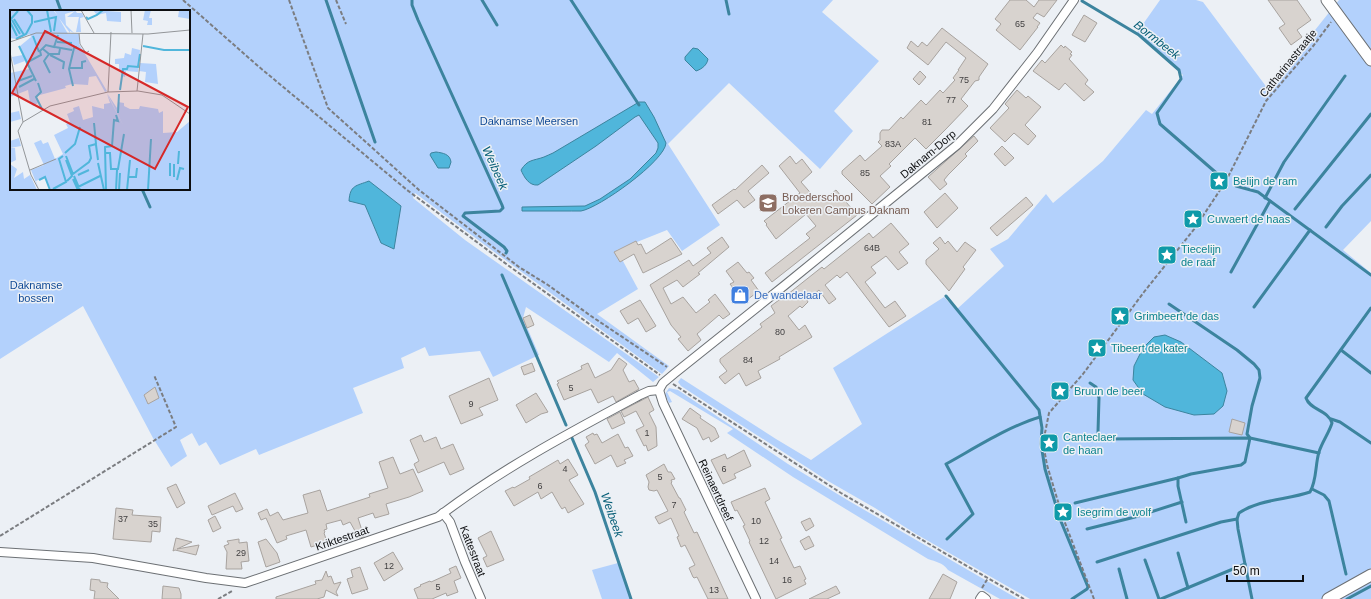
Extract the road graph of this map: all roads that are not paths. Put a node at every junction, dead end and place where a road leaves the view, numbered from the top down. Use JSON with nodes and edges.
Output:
{"nodes":[{"id":1,"x":1074,"y":0,"type":"edge"},
{"id":2,"x":1327,"y":0,"type":"edge"},
{"id":3,"x":1371,"y":60,"type":"edge"},
{"id":4,"x":659,"y":390,"type":"junction"},
{"id":5,"x":443,"y":513,"type":"junction"},
{"id":6,"x":0,"y":552,"type":"edge"},
{"id":7,"x":1371,"y":576,"type":"edge"},
{"id":8,"x":481,"y":599,"type":"edge"},
{"id":9,"x":756,"y":599,"type":"edge"},
{"id":10,"x":980,"y":599,"type":"edge"},
{"id":11,"x":986,"y":599,"type":"edge"},
{"id":12,"x":1328,"y":599,"type":"edge"}],
"edges":[{"from":1,"to":4,"type":"street","name":"Daknam-Dorp"},
{"from":2,"to":3,"type":"street"},
{"from":4,"to":5,"type":"street","name":"Kriktestraat"},
{"from":4,"to":9,"type":"street","name":"Reinaertdreef"},
{"from":5,"to":6,"type":"street","name":"Kriktestraat"},
{"from":5,"to":8,"type":"street","name":"Kattestraat"},
{"from":7,"to":12,"type":"street"},
{"from":10,"to":11,"type":"street"}]}
